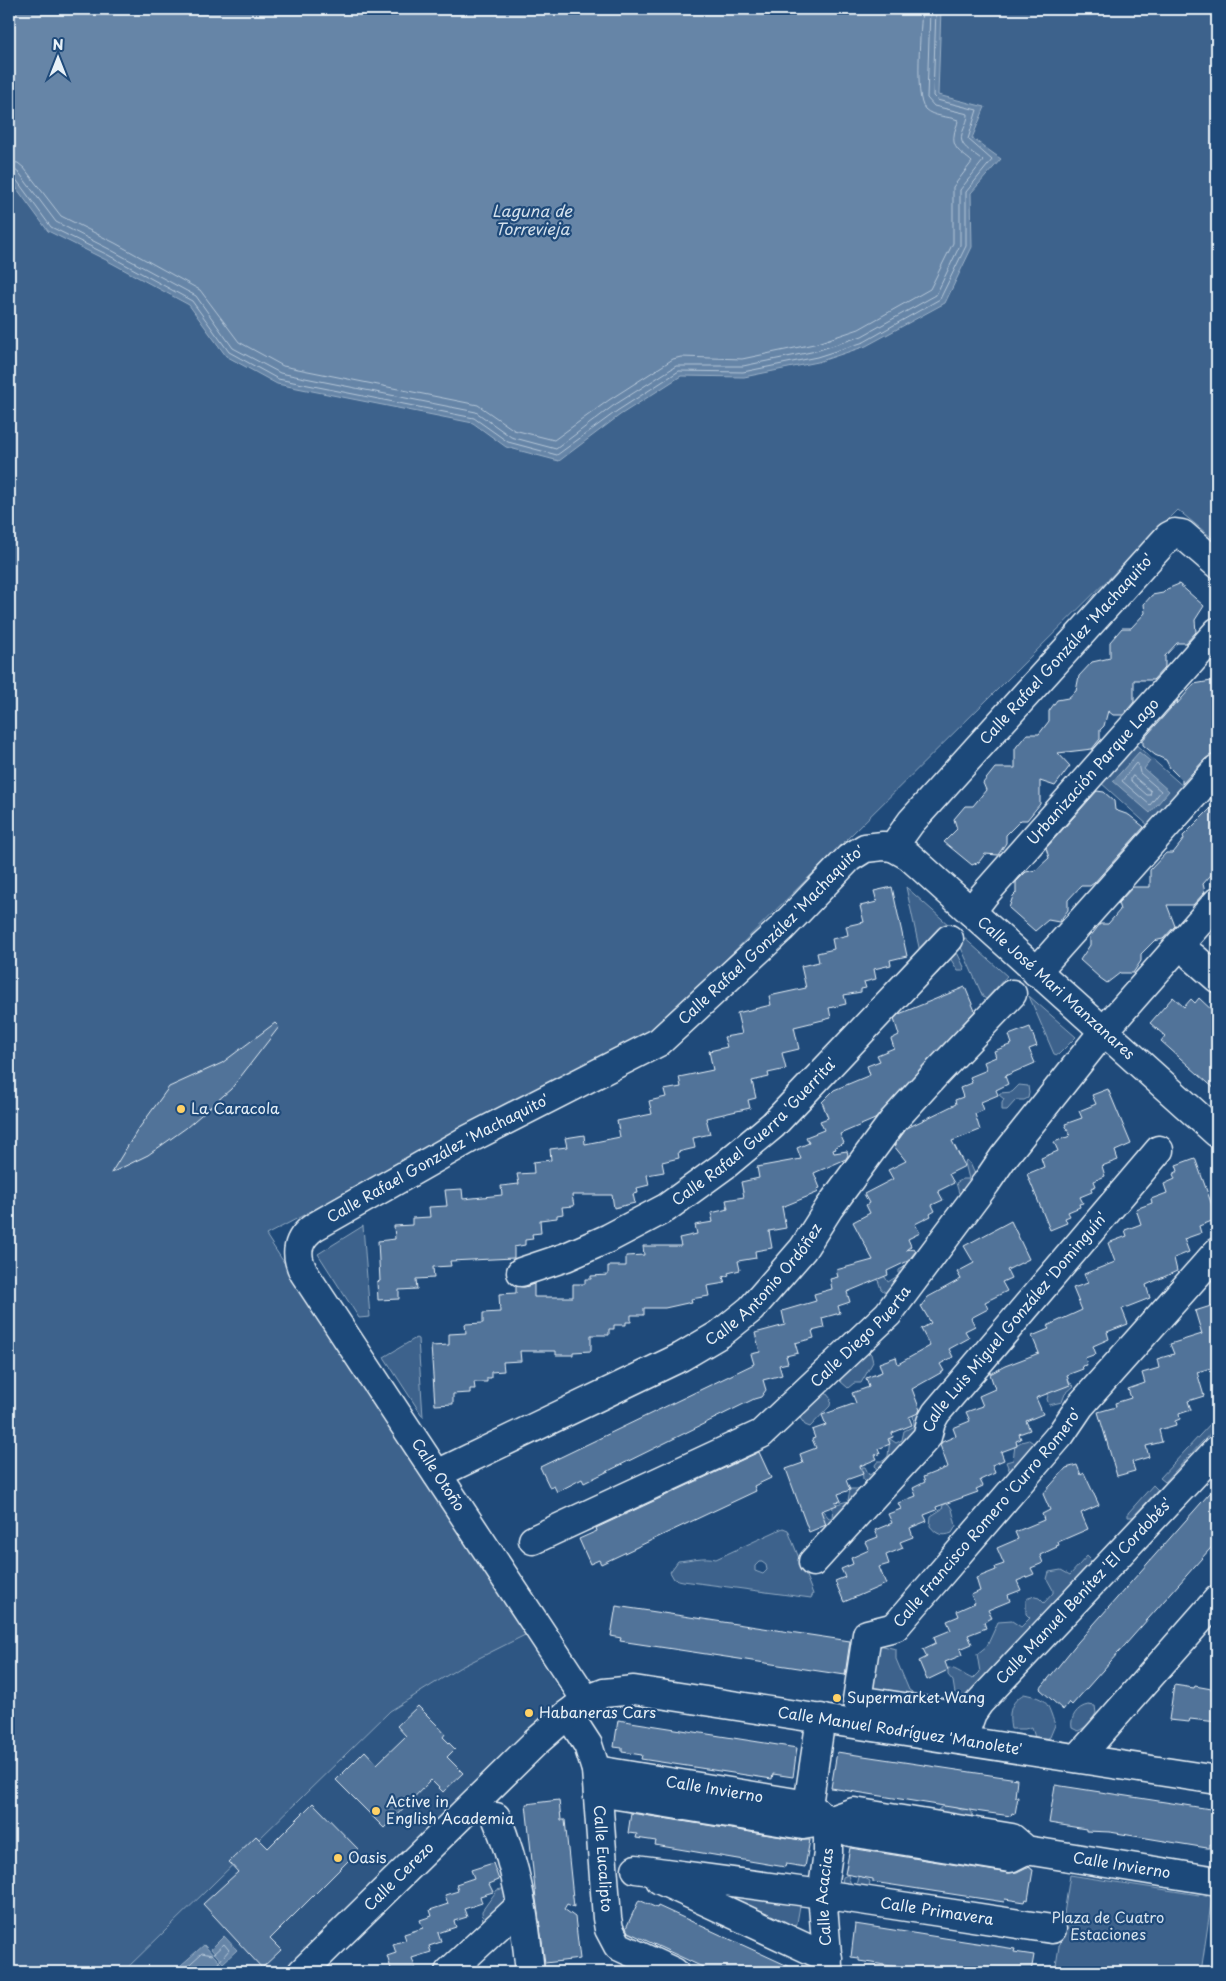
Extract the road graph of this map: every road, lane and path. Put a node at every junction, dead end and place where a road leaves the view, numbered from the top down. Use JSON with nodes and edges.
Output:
{"nodes":[{"id":1,"x":1217,"y":564,"type":"edge"},
{"id":2,"x":1217,"y":632,"type":"edge"},
{"id":3,"x":1217,"y":769,"type":"edge"},
{"id":4,"x":893,"y":847,"type":"junction"},
{"id":5,"x":1217,"y":902,"type":"edge"},
{"id":6,"x":971,"y":912,"type":"junction"},
{"id":7,"x":1217,"y":930,"type":"edge"},
{"id":8,"x":949,"y":939,"type":"dead end"},
{"id":9,"x":1193,"y":957,"type":"junction"},
{"id":10,"x":1036,"y":972,"type":"junction"},
{"id":11,"x":1217,"y":978,"type":"edge"},
{"id":12,"x":1012,"y":994,"type":"dead end"},
{"id":13,"x":1110,"y":1038,"type":"junction"},
{"id":14,"x":1217,"y":1133,"type":"edge"},
{"id":15,"x":1159,"y":1150,"type":"dead end"},
{"id":16,"x":298,"y":1247,"type":"joint"},
{"id":17,"x":1217,"y":1252,"type":"edge"},
{"id":18,"x":521,"y":1272,"type":"dead end"},
{"id":19,"x":1217,"y":1450,"type":"edge"},
{"id":20,"x":437,"y":1474,"type":"junction"},
{"id":21,"x":533,"y":1540,"type":"dead end"},
{"id":22,"x":813,"y":1562,"type":"dead end"},
{"id":23,"x":1217,"y":1600,"type":"edge"},
{"id":24,"x":577,"y":1707,"type":"junction"},
{"id":25,"x":821,"y":1718,"type":"junction"},
{"id":26,"x":966,"y":1729,"type":"junction"},
{"id":27,"x":1078,"y":1758,"type":"junction"},
{"id":28,"x":1217,"y":1780,"type":"edge"},
{"id":29,"x":597,"y":1781,"type":"junction"},
{"id":30,"x":818,"y":1813,"type":"junction"},
{"id":31,"x":496,"y":1817,"type":"dead end"},
{"id":32,"x":603,"y":1857,"type":"junction"},
{"id":33,"x":636,"y":1869,"type":"junction"},
{"id":34,"x":1217,"y":1881,"type":"edge"},
{"id":35,"x":823,"y":1903,"type":"junction"},
{"id":36,"x":521,"y":1905,"type":"junction"},
{"id":37,"x":1050,"y":1938,"type":"dead end"},
{"id":38,"x":826,"y":1965,"type":"edge"},
{"id":39,"x":302,"y":1972,"type":"edge"},
{"id":40,"x":449,"y":1972,"type":"edge"},
{"id":41,"x":530,"y":1972,"type":"edge"},
{"id":42,"x":674,"y":1972,"type":"edge"}],
"edges":[{"from":1,"to":4,"type":"street","name":"Calle Rafael González 'Machaquito'"},
{"from":2,"to":6,"type":"street","name":"Urbanización Parque Lago"},
{"from":3,"to":10,"type":"street"},
{"from":4,"to":6,"type":"street","name":"Calle José Mari Manzanares"},
{"from":4,"to":16,"type":"street","name":"Calle Rafael González 'Machaquito'"},
{"from":5,"to":13,"type":"street"},
{"from":6,"to":10,"type":"street","name":"Calle José Mari Manzanares"},
{"from":7,"to":9,"type":"street"},
{"from":8,"to":18,"type":"street","name":"Calle Rafael Guerra 'Guerrita'"},
{"from":9,"to":11,"type":"street"},
{"from":9,"to":13,"type":"street"},
{"from":10,"to":13,"type":"street","name":"Calle José Mari Manzanares"},
{"from":12,"to":20,"type":"street","name":"Calle Antonio Ordóñez"},
{"from":13,"to":14,"type":"street","name":"Calle José Mari Manzanares"},
{"from":13,"to":21,"type":"street","name":"Calle Diego Puerta"},
{"from":15,"to":22,"type":"street","name":"Calle Luis Miguel González 'Dominguín'"},
{"from":16,"to":20,"type":"street","name":"Calle Otoño"},
{"from":17,"to":26,"type":"street","name":"Calle Francisco Romero 'Curro Romero'"},
{"from":19,"to":26,"type":"street","name":"Calle Manuel Benítez 'El Cordobés'"},
{"from":20,"to":24,"type":"street","name":"Calle Otoño"},
{"from":23,"to":27,"type":"street"},
{"from":24,"to":25,"type":"street","name":"Calle Manuel Rodríguez 'Manolete'"},
{"from":24,"to":29,"type":"street","name":"Calle Eucalipto"},
{"from":24,"to":39,"type":"street","name":"Calle Cerezo"},
{"from":25,"to":26,"type":"street","name":"Calle Manuel Rodríguez 'Manolete'"},
{"from":25,"to":30,"type":"street","name":"Calle Acacias"},
{"from":26,"to":27,"type":"street","name":"Calle Manuel Rodríguez 'Manolete'"},
{"from":27,"to":28,"type":"street","name":"Calle Manuel Rodríguez 'Manolete'"},
{"from":29,"to":30,"type":"street","name":"Calle Invierno"},
{"from":29,"to":32,"type":"street","name":"Calle Eucalipto"},
{"from":30,"to":34,"type":"street","name":"Calle Invierno"},
{"from":30,"to":35,"type":"street","name":"Calle Acacias"},
{"from":31,"to":36,"type":"street"},
{"from":32,"to":33,"type":"street"},
{"from":32,"to":42,"type":"street","name":"Calle Eucalipto"},
{"from":33,"to":35,"type":"street","name":"Calle Primavera"},
{"from":33,"to":38,"type":"street"},
{"from":35,"to":37,"type":"street","name":"Calle Primavera"},
{"from":35,"to":38,"type":"street","name":"Calle Acacias"},
{"from":36,"to":40,"type":"street"},
{"from":36,"to":41,"type":"street"}]}
